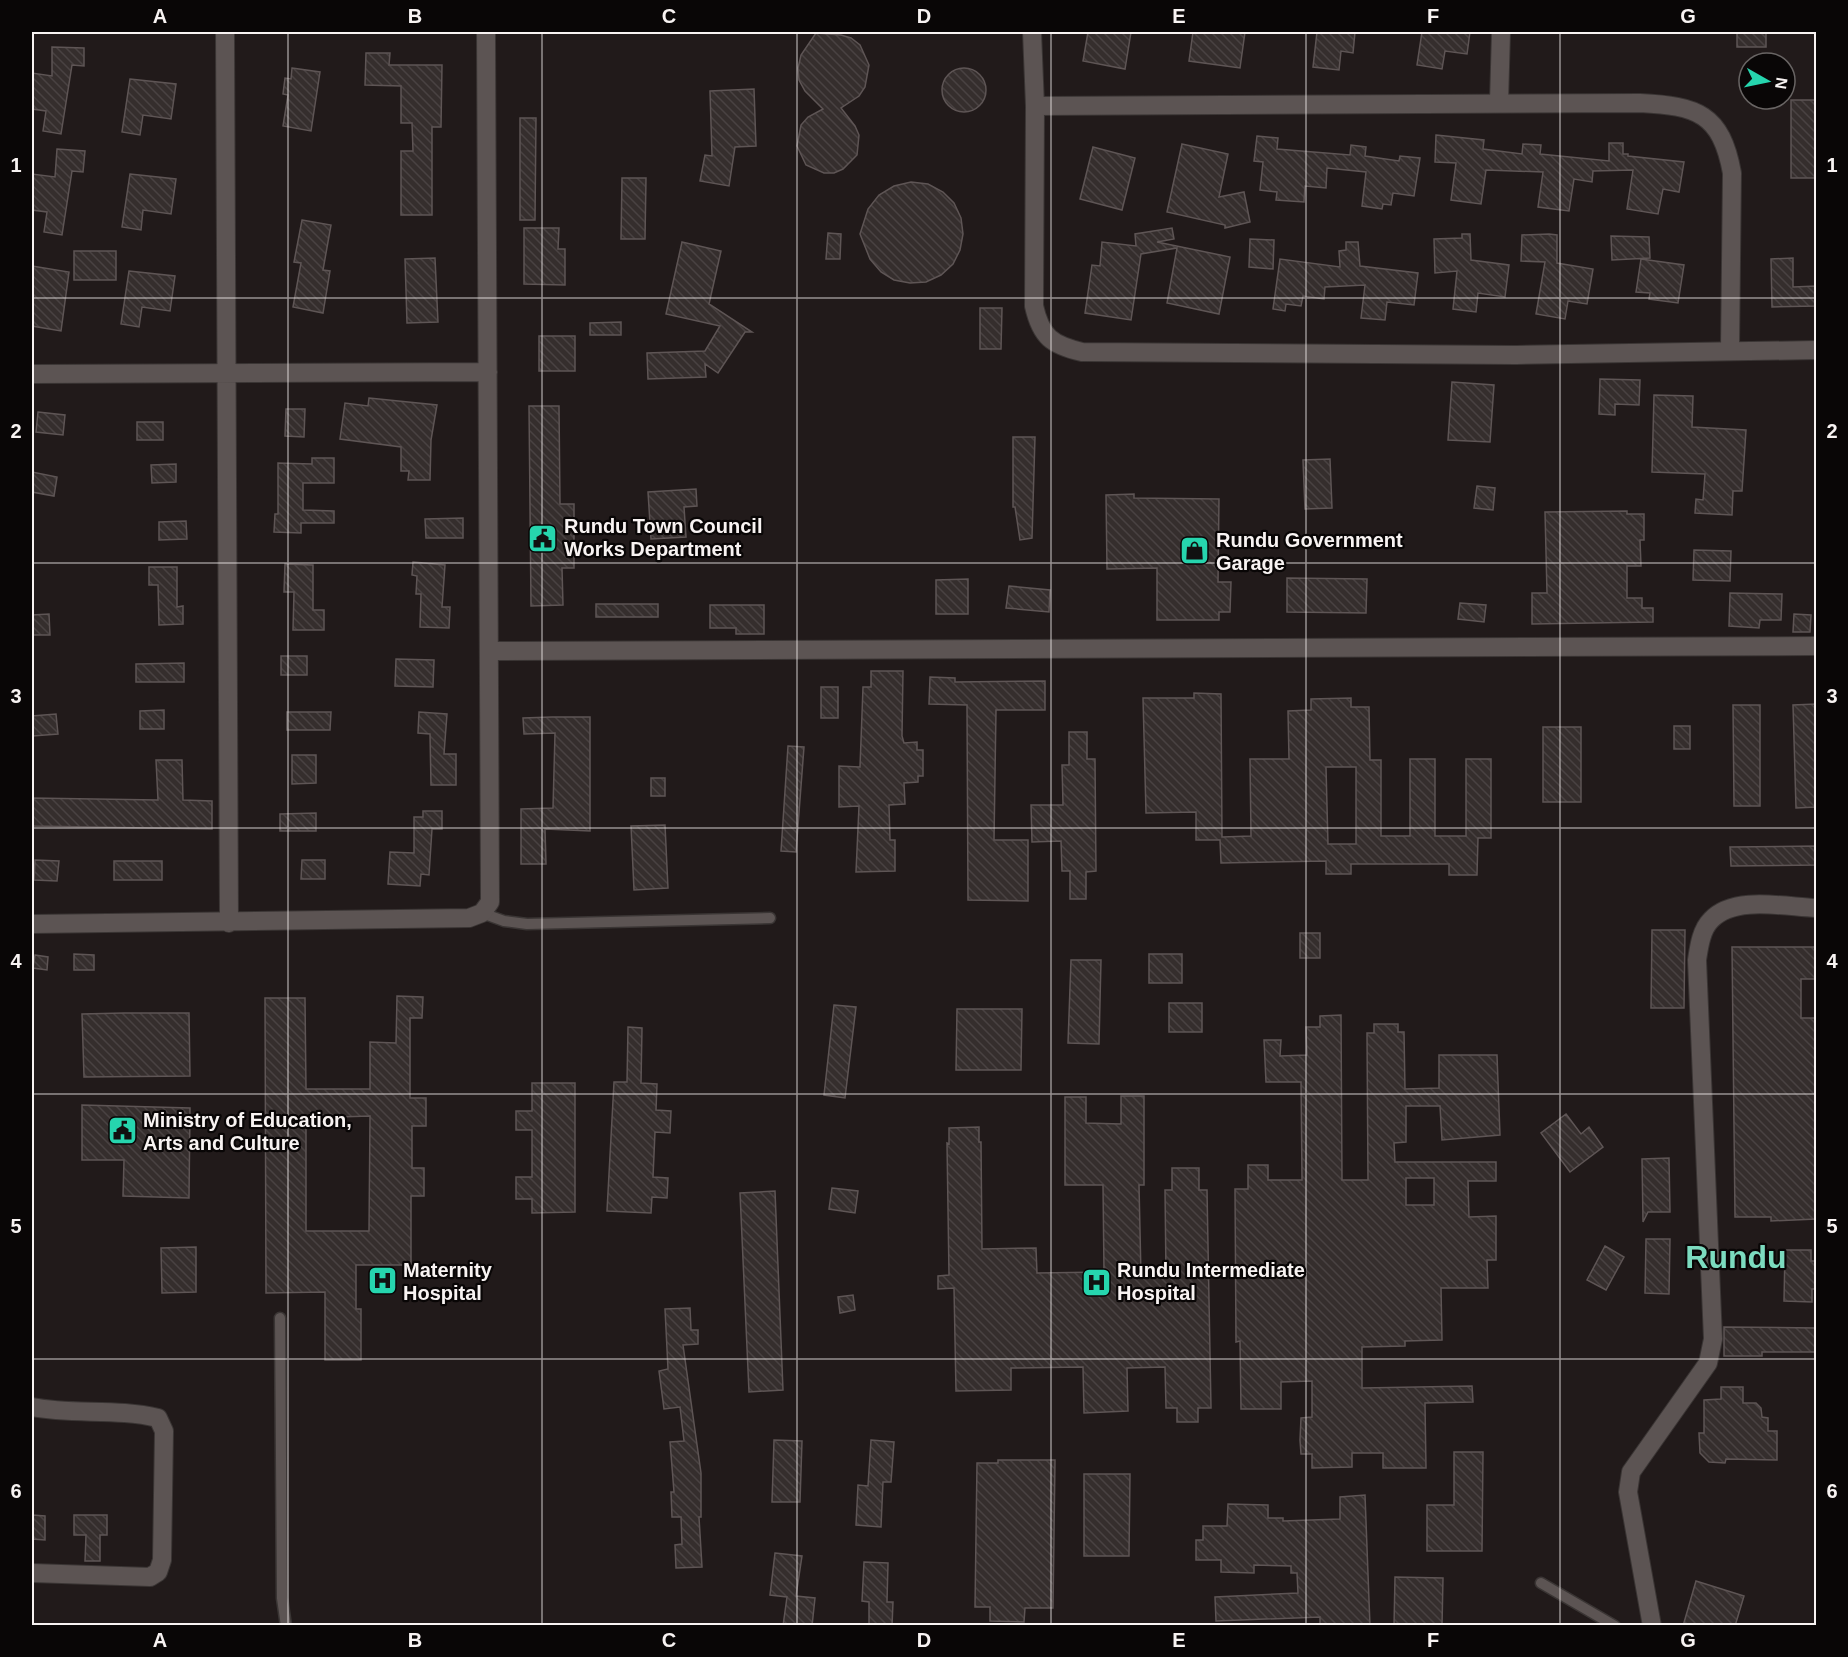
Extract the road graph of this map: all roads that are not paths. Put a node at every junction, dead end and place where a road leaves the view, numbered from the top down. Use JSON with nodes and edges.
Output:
{"nodes":[{"id":1,"x":225,"y":32,"type":"edge"},
{"id":2,"x":486,"y":32,"type":"edge"},
{"id":3,"x":1032,"y":32,"type":"edge"},
{"id":4,"x":1501,"y":32,"type":"edge"},
{"id":5,"x":1499,"y":102,"type":"junction"},
{"id":6,"x":1035,"y":106,"type":"junction"},
{"id":7,"x":1730,"y":350,"type":"junction"},
{"id":8,"x":1816,"y":350,"type":"edge"},
{"id":9,"x":225,"y":372,"type":"junction"},
{"id":10,"x":488,"y":372,"type":"junction"},
{"id":11,"x":32,"y":374,"type":"edge"},
{"id":12,"x":1816,"y":646,"type":"edge"},
{"id":13,"x":490,"y":651,"type":"junction"},
{"id":14,"x":1816,"y":908,"type":"edge"},
{"id":15,"x":482,"y":913,"type":"junction"},
{"id":16,"x":770,"y":918,"type":"dead end"},
{"id":17,"x":229,"y":923,"type":"junction"},
{"id":18,"x":32,"y":924,"type":"edge"},
{"id":19,"x":280,"y":1318,"type":"dead end"},
{"id":20,"x":32,"y":1407,"type":"edge"},
{"id":21,"x":32,"y":1574,"type":"edge"},
{"id":22,"x":1541,"y":1583,"type":"dead end"},
{"id":23,"x":286,"y":1626,"type":"edge"},
{"id":24,"x":1615,"y":1626,"type":"edge"},
{"id":25,"x":1652,"y":1626,"type":"edge"}],
"edges":[{"from":1,"to":9,"type":"street"},
{"from":2,"to":10,"type":"street"},
{"from":3,"to":6,"type":"street"},
{"from":4,"to":5,"type":"street"},
{"from":5,"to":6,"type":"street"},
{"from":5,"to":7,"type":"street"},
{"from":6,"to":7,"type":"street"},
{"from":7,"to":8,"type":"street"},
{"from":9,"to":10,"type":"street"},
{"from":9,"to":11,"type":"street"},
{"from":9,"to":17,"type":"street"},
{"from":10,"to":13,"type":"street"},
{"from":12,"to":13,"type":"street"},
{"from":13,"to":15,"type":"street"},
{"from":14,"to":25,"type":"street"},
{"from":15,"to":16,"type":"lane"},
{"from":15,"to":17,"type":"street"},
{"from":17,"to":18,"type":"street"},
{"from":19,"to":23,"type":"lane"},
{"from":20,"to":21,"type":"street"},
{"from":22,"to":24,"type":"lane"}]}
